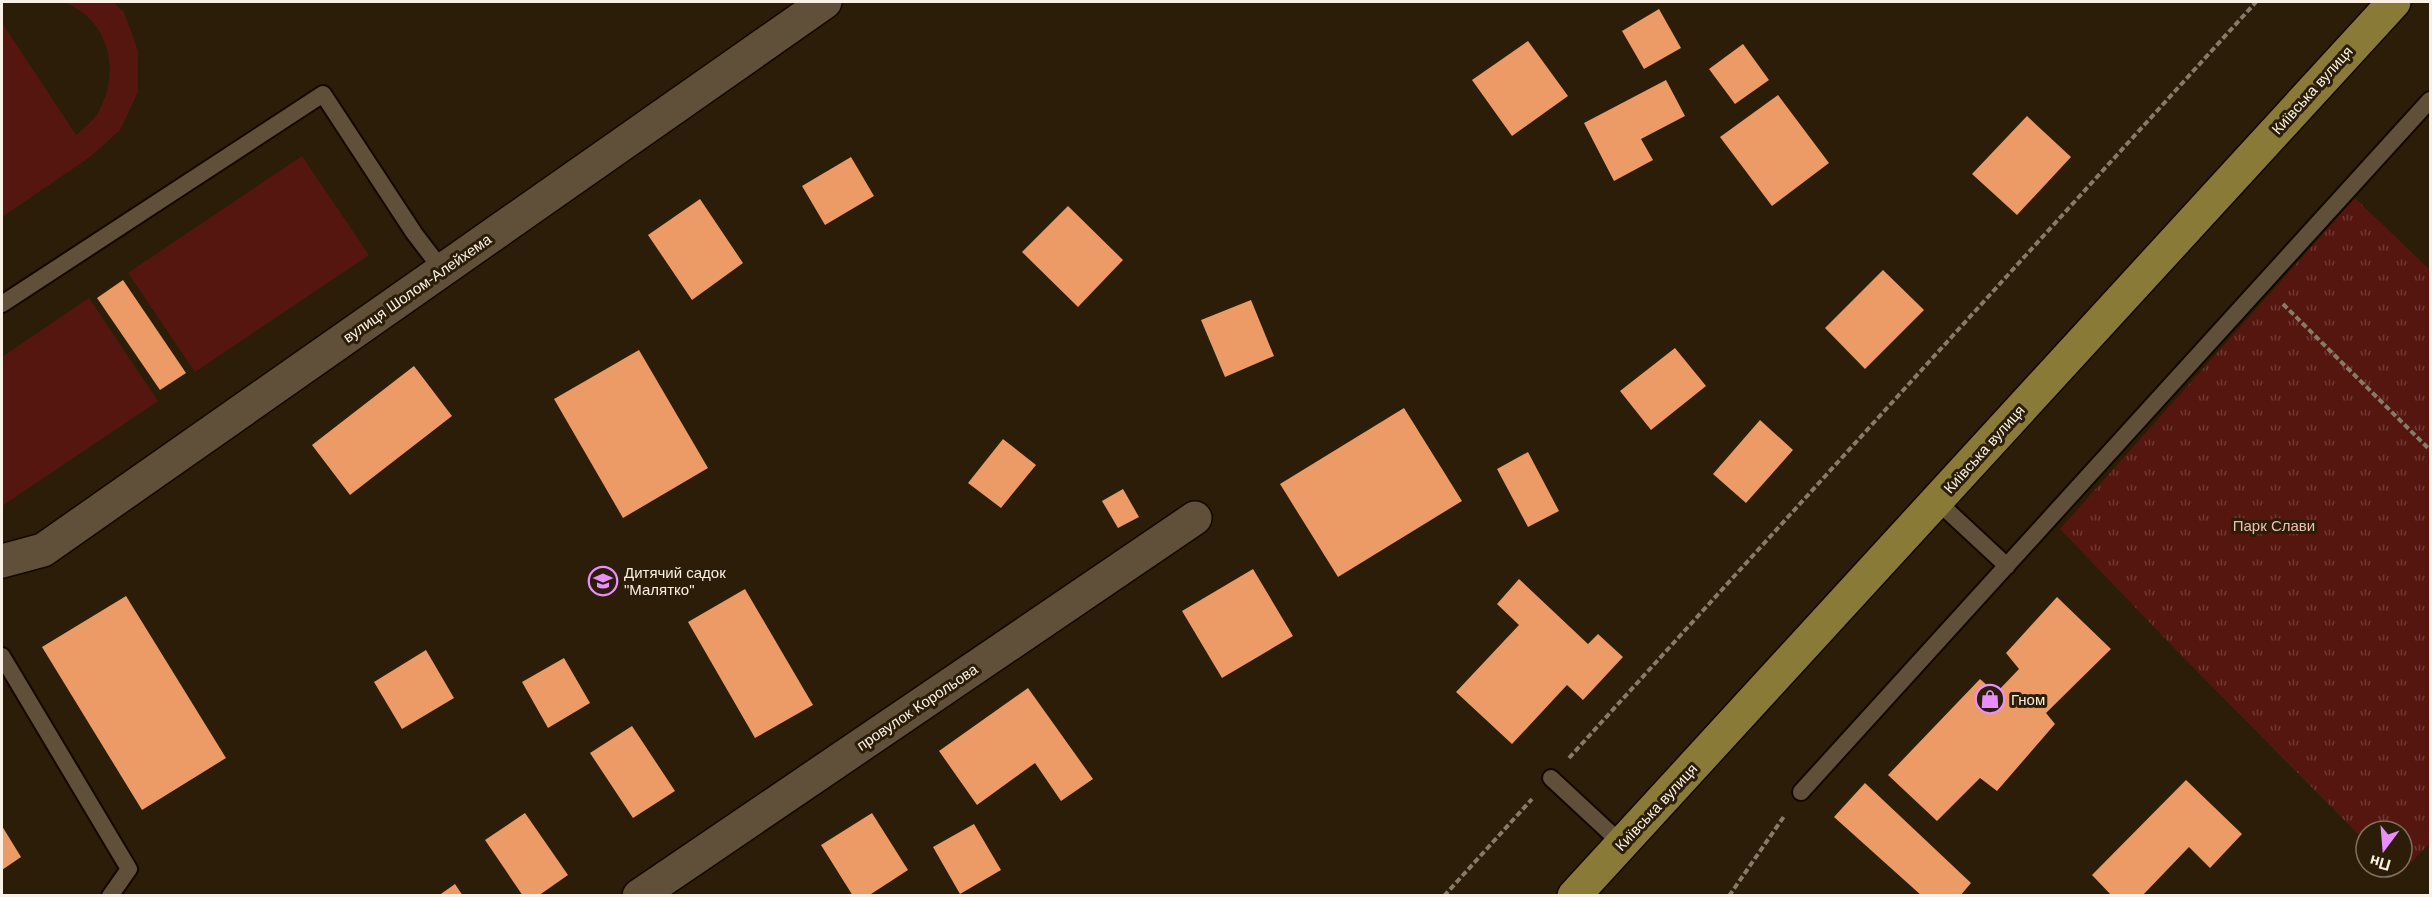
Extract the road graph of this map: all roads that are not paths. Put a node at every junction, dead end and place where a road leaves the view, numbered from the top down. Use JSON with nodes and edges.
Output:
{"nodes":[{"id":1,"x":825,"y":2,"type":"edge"},
{"id":2,"x":2394,"y":2,"type":"edge"},
{"id":3,"x":2430,"y":100,"type":"edge"},
{"id":4,"x":443,"y":271,"type":"junction"},
{"id":5,"x":2,"y":304,"type":"edge"},
{"id":6,"x":1937,"y":501,"type":"junction"},
{"id":7,"x":1196,"y":518,"type":"dead end"},
{"id":8,"x":2,"y":561,"type":"edge"},
{"id":9,"x":2007,"y":566,"type":"junction"},
{"id":10,"x":2,"y":656,"type":"edge"},
{"id":11,"x":1551,"y":778,"type":"road end"},
{"id":12,"x":1801,"y":792,"type":"road end"},
{"id":13,"x":1622,"y":844,"type":"junction"},
{"id":14,"x":110,"y":896,"type":"edge"},
{"id":15,"x":639,"y":896,"type":"edge"},
{"id":16,"x":1574,"y":896,"type":"edge"}],
"edges":[{"from":1,"to":4,"type":"street","name":"вулиця Шолом-Алейхема"},
{"from":2,"to":6,"type":"main road","name":"Київська вулиця"},
{"from":3,"to":9,"type":"lane"},
{"from":4,"to":5,"type":"lane"},
{"from":4,"to":8,"type":"street","name":"вулиця Шолом-Алейхема"},
{"from":6,"to":9,"type":"lane"},
{"from":6,"to":13,"type":"main road","name":"Київська вулиця"},
{"from":7,"to":15,"type":"street","name":"провулок Корольова"},
{"from":9,"to":12,"type":"lane"},
{"from":10,"to":14,"type":"lane"},
{"from":11,"to":13,"type":"lane"},
{"from":13,"to":16,"type":"main road","name":"Київська вулиця"}]}
